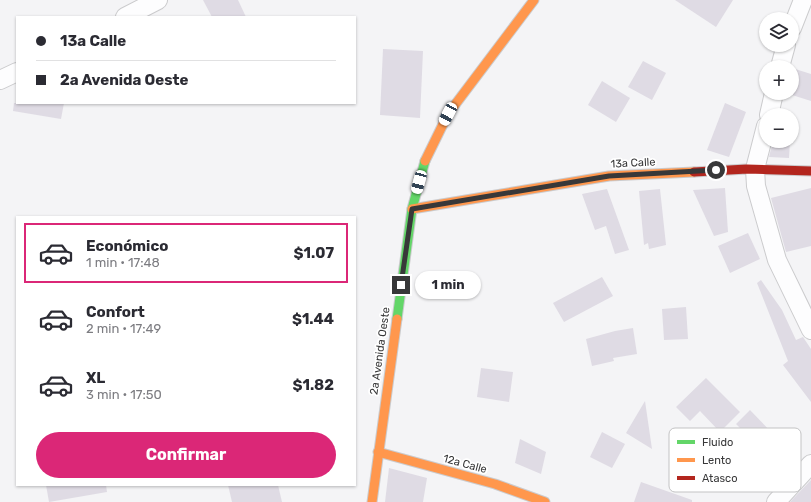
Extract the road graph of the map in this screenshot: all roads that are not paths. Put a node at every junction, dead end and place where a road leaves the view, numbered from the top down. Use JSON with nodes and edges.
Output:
{"nodes":[{"id":1,"x":158,"y":0,"type":"edge"},
{"id":2,"x":534,"y":0,"type":"edge"},
{"id":3,"x":803,"y":0,"type":"edge"},
{"id":4,"x":798,"y":12,"type":"edge"},
{"id":5,"x":127,"y":16,"type":"edge"},
{"id":6,"x":16,"y":72,"type":"edge"},
{"id":7,"x":0,"y":80,"type":"edge"},
{"id":8,"x":761,"y":148,"type":"edge"},
{"id":9,"x":756,"y":169,"type":"junction"},
{"id":10,"x":811,"y":171,"type":"edge"},
{"id":11,"x":412,"y":209,"type":"junction"},
{"id":12,"x":811,"y":330,"type":"edge"},
{"id":13,"x":378,"y":452,"type":"junction"},
{"id":14,"x":811,"y":464,"type":"edge"},
{"id":15,"x":801,"y":475,"type":"edge"},
{"id":16,"x":785,"y":492,"type":"edge"},
{"id":17,"x":372,"y":502,"type":"edge"},
{"id":18,"x":546,"y":502,"type":"edge"},
{"id":19,"x":776,"y":502,"type":"edge"}],
"edges":[{"from":1,"to":5,"type":"street"},
{"from":2,"to":11,"type":"street","name":"2a Avenida Oeste"},
{"from":3,"to":4,"type":"street"},
{"from":6,"to":7,"type":"street"},
{"from":8,"to":9,"type":"street"},
{"from":9,"to":10,"type":"street","name":"13a Calle"},
{"from":9,"to":11,"type":"street","name":"13a Calle"},
{"from":9,"to":12,"type":"street"},
{"from":11,"to":13,"type":"street","name":"2a Avenida Oeste"},
{"from":13,"to":17,"type":"street","name":"2a Avenida Oeste"},
{"from":13,"to":18,"type":"street","name":"12a Calle"},
{"from":14,"to":15,"type":"street"},
{"from":16,"to":19,"type":"street"}]}
